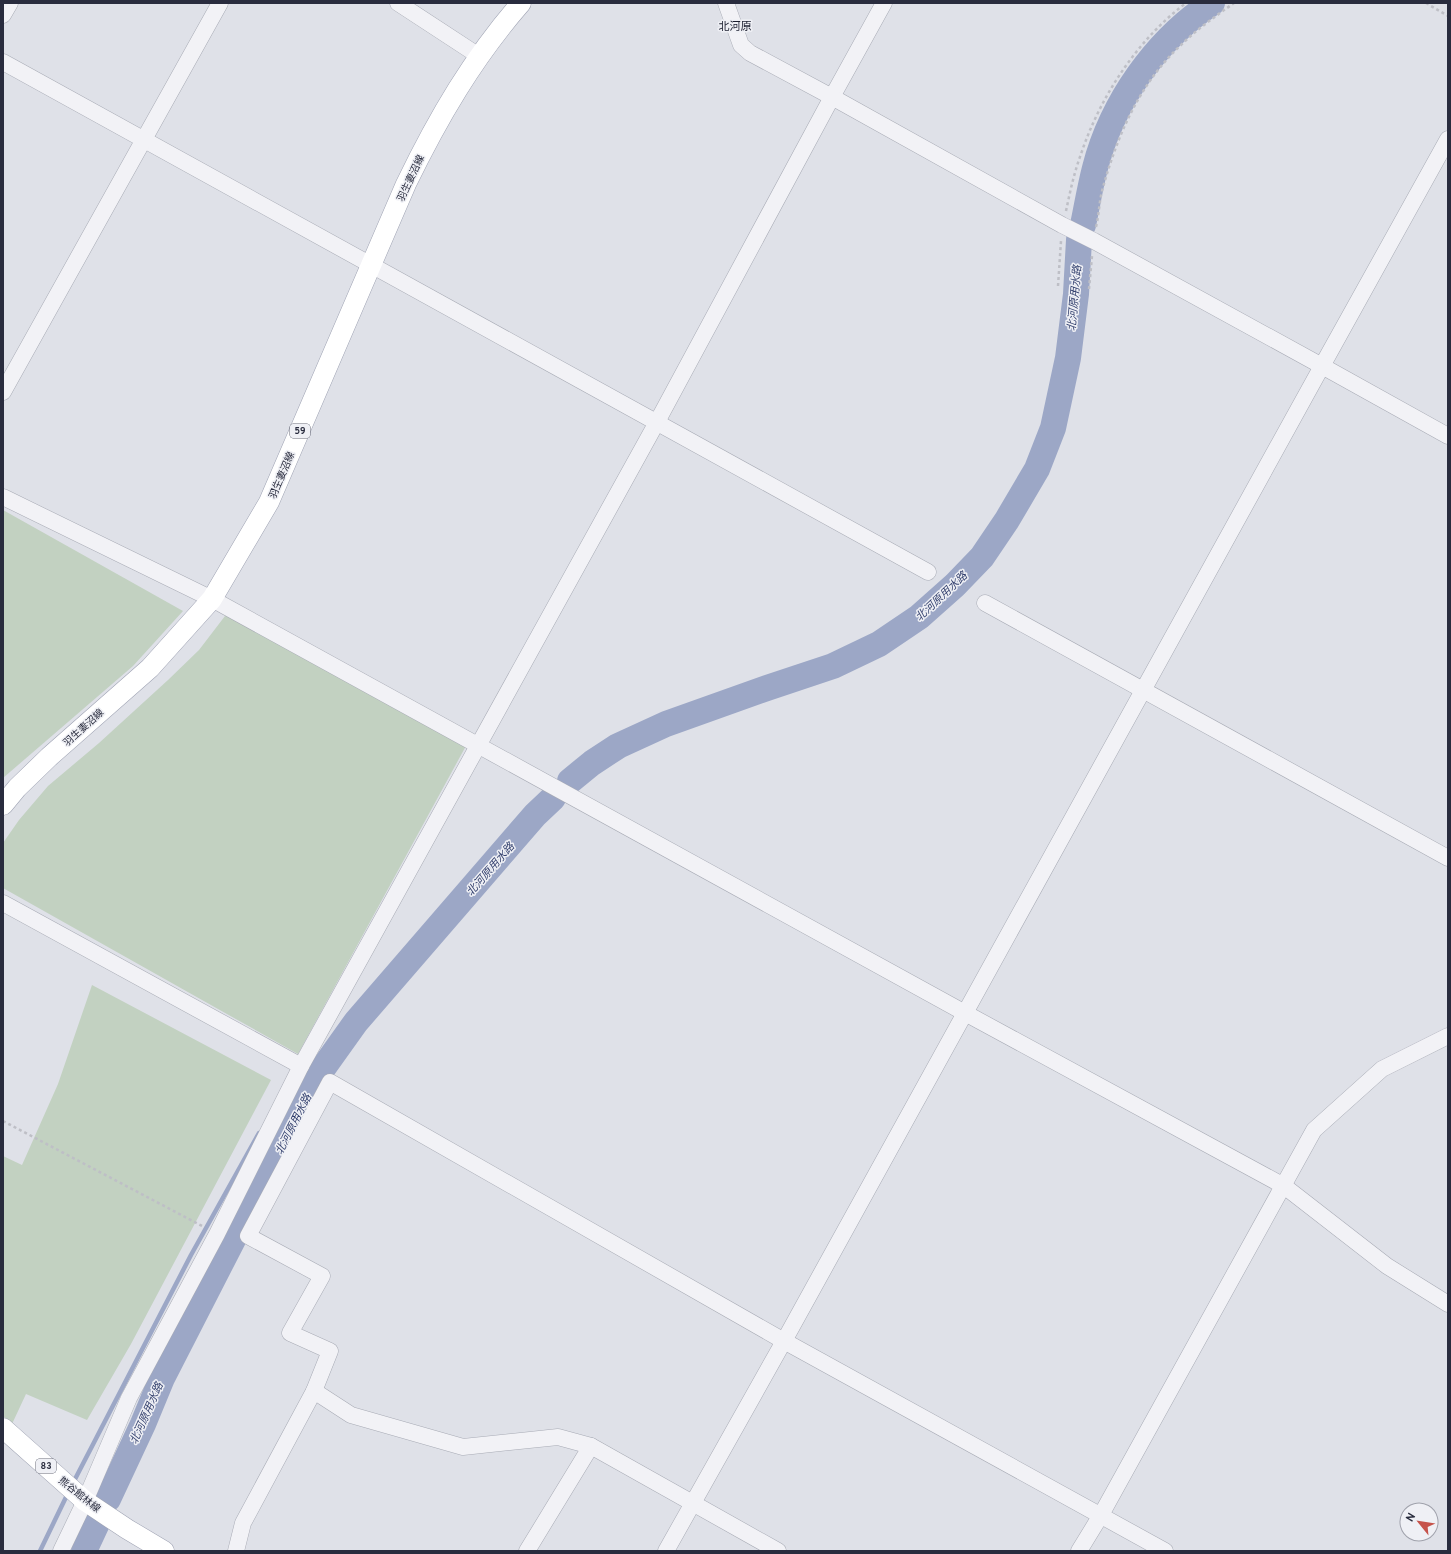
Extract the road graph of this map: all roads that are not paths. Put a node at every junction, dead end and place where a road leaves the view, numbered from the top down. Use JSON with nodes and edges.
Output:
{"nodes":[{"id":1,"x":10,"y":3,"type":"edge"},
{"id":2,"x":220,"y":3,"type":"edge"},
{"id":3,"x":398,"y":3,"type":"edge"},
{"id":4,"x":521,"y":3,"type":"edge"},
{"id":5,"x":726,"y":3,"type":"edge"},
{"id":6,"x":884,"y":3,"type":"edge"},
{"id":7,"x":3,"y":15,"type":"edge"},
{"id":8,"x":479,"y":56,"type":"junction"},
{"id":9,"x":3,"y":62,"type":"edge"},
{"id":10,"x":832,"y":97,"type":"junction"},
{"id":11,"x":1448,"y":139,"type":"edge"},
{"id":12,"x":144,"y":140,"type":"junction"},
{"id":13,"x":371,"y":265,"type":"junction"},
{"id":14,"x":1322,"y":366,"type":"junction"},
{"id":15,"x":3,"y":392,"type":"edge"},
{"id":16,"x":657,"y":422,"type":"junction"},
{"id":17,"x":1448,"y":436,"type":"edge"},
{"id":18,"x":3,"y":496,"type":"edge"},
{"id":19,"x":928,"y":572,"type":"dead end"},
{"id":20,"x":212,"y":599,"type":"junction"},
{"id":21,"x":985,"y":603,"type":"dead end"},
{"id":22,"x":1142,"y":691,"type":"junction"},
{"id":23,"x":478,"y":745,"type":"junction"},
{"id":24,"x":3,"y":805,"type":"edge"},
{"id":25,"x":1448,"y":858,"type":"edge"},
{"id":26,"x":3,"y":903,"type":"edge"},
{"id":27,"x":965,"y":1013,"type":"junction"},
{"id":28,"x":1448,"y":1036,"type":"edge"},
{"id":29,"x":301,"y":1066,"type":"junction"},
{"id":30,"x":1284,"y":1186,"type":"junction"},
{"id":31,"x":1448,"y":1304,"type":"edge"},
{"id":32,"x":784,"y":1341,"type":"junction"},
{"id":33,"x":314,"y":1392,"type":"junction"},
{"id":34,"x":3,"y":1428,"type":"edge"},
{"id":35,"x":591,"y":1446,"type":"junction"},
{"id":36,"x":87,"y":1502,"type":"junction"},
{"id":37,"x":692,"y":1503,"type":"junction"},
{"id":38,"x":1101,"y":1515,"type":"junction"},
{"id":39,"x":61,"y":1551,"type":"edge"},
{"id":40,"x":164,"y":1551,"type":"edge"},
{"id":41,"x":236,"y":1551,"type":"edge"},
{"id":42,"x":527,"y":1551,"type":"edge"},
{"id":43,"x":666,"y":1551,"type":"edge"},
{"id":44,"x":778,"y":1551,"type":"edge"},
{"id":45,"x":1079,"y":1551,"type":"edge"},
{"id":46,"x":1164,"y":1551,"type":"edge"}],
"edges":[{"from":1,"to":7,"type":"street"},
{"from":2,"to":12,"type":"street"},
{"from":3,"to":8,"type":"street"},
{"from":4,"to":8,"type":"main road","name":"羽生妻沼線","number":"59"},
{"from":5,"to":10,"type":"street"},
{"from":6,"to":10,"type":"street"},
{"from":8,"to":13,"type":"main road","name":"羽生妻沼線","number":"59"},
{"from":9,"to":12,"type":"street"},
{"from":10,"to":14,"type":"street"},
{"from":10,"to":16,"type":"street"},
{"from":11,"to":14,"type":"street"},
{"from":12,"to":13,"type":"street"},
{"from":12,"to":15,"type":"street"},
{"from":13,"to":16,"type":"street"},
{"from":13,"to":20,"type":"main road","name":"羽生妻沼線","number":"59"},
{"from":14,"to":17,"type":"street"},
{"from":14,"to":22,"type":"street"},
{"from":16,"to":19,"type":"street"},
{"from":16,"to":23,"type":"street"},
{"from":18,"to":20,"type":"street"},
{"from":20,"to":23,"type":"street"},
{"from":20,"to":24,"type":"main road","name":"羽生妻沼線","number":"59"},
{"from":21,"to":22,"type":"street"},
{"from":22,"to":25,"type":"street"},
{"from":22,"to":27,"type":"street"},
{"from":23,"to":27,"type":"street"},
{"from":23,"to":29,"type":"street"},
{"from":26,"to":29,"type":"street"},
{"from":27,"to":30,"type":"street"},
{"from":27,"to":32,"type":"street"},
{"from":28,"to":30,"type":"street"},
{"from":29,"to":36,"type":"street"},
{"from":30,"to":31,"type":"street"},
{"from":30,"to":38,"type":"street"},
{"from":32,"to":33,"type":"street"},
{"from":32,"to":37,"type":"street"},
{"from":32,"to":38,"type":"street"},
{"from":33,"to":35,"type":"street"},
{"from":33,"to":41,"type":"street"},
{"from":34,"to":36,"type":"main road","name":"熊谷館林線","number":"83"},
{"from":35,"to":37,"type":"street"},
{"from":35,"to":42,"type":"street"},
{"from":36,"to":39,"type":"street"},
{"from":36,"to":40,"type":"main road","name":"熊谷館林線","number":"83"},
{"from":37,"to":43,"type":"street"},
{"from":37,"to":44,"type":"street"},
{"from":38,"to":45,"type":"street"},
{"from":38,"to":46,"type":"street"}]}
